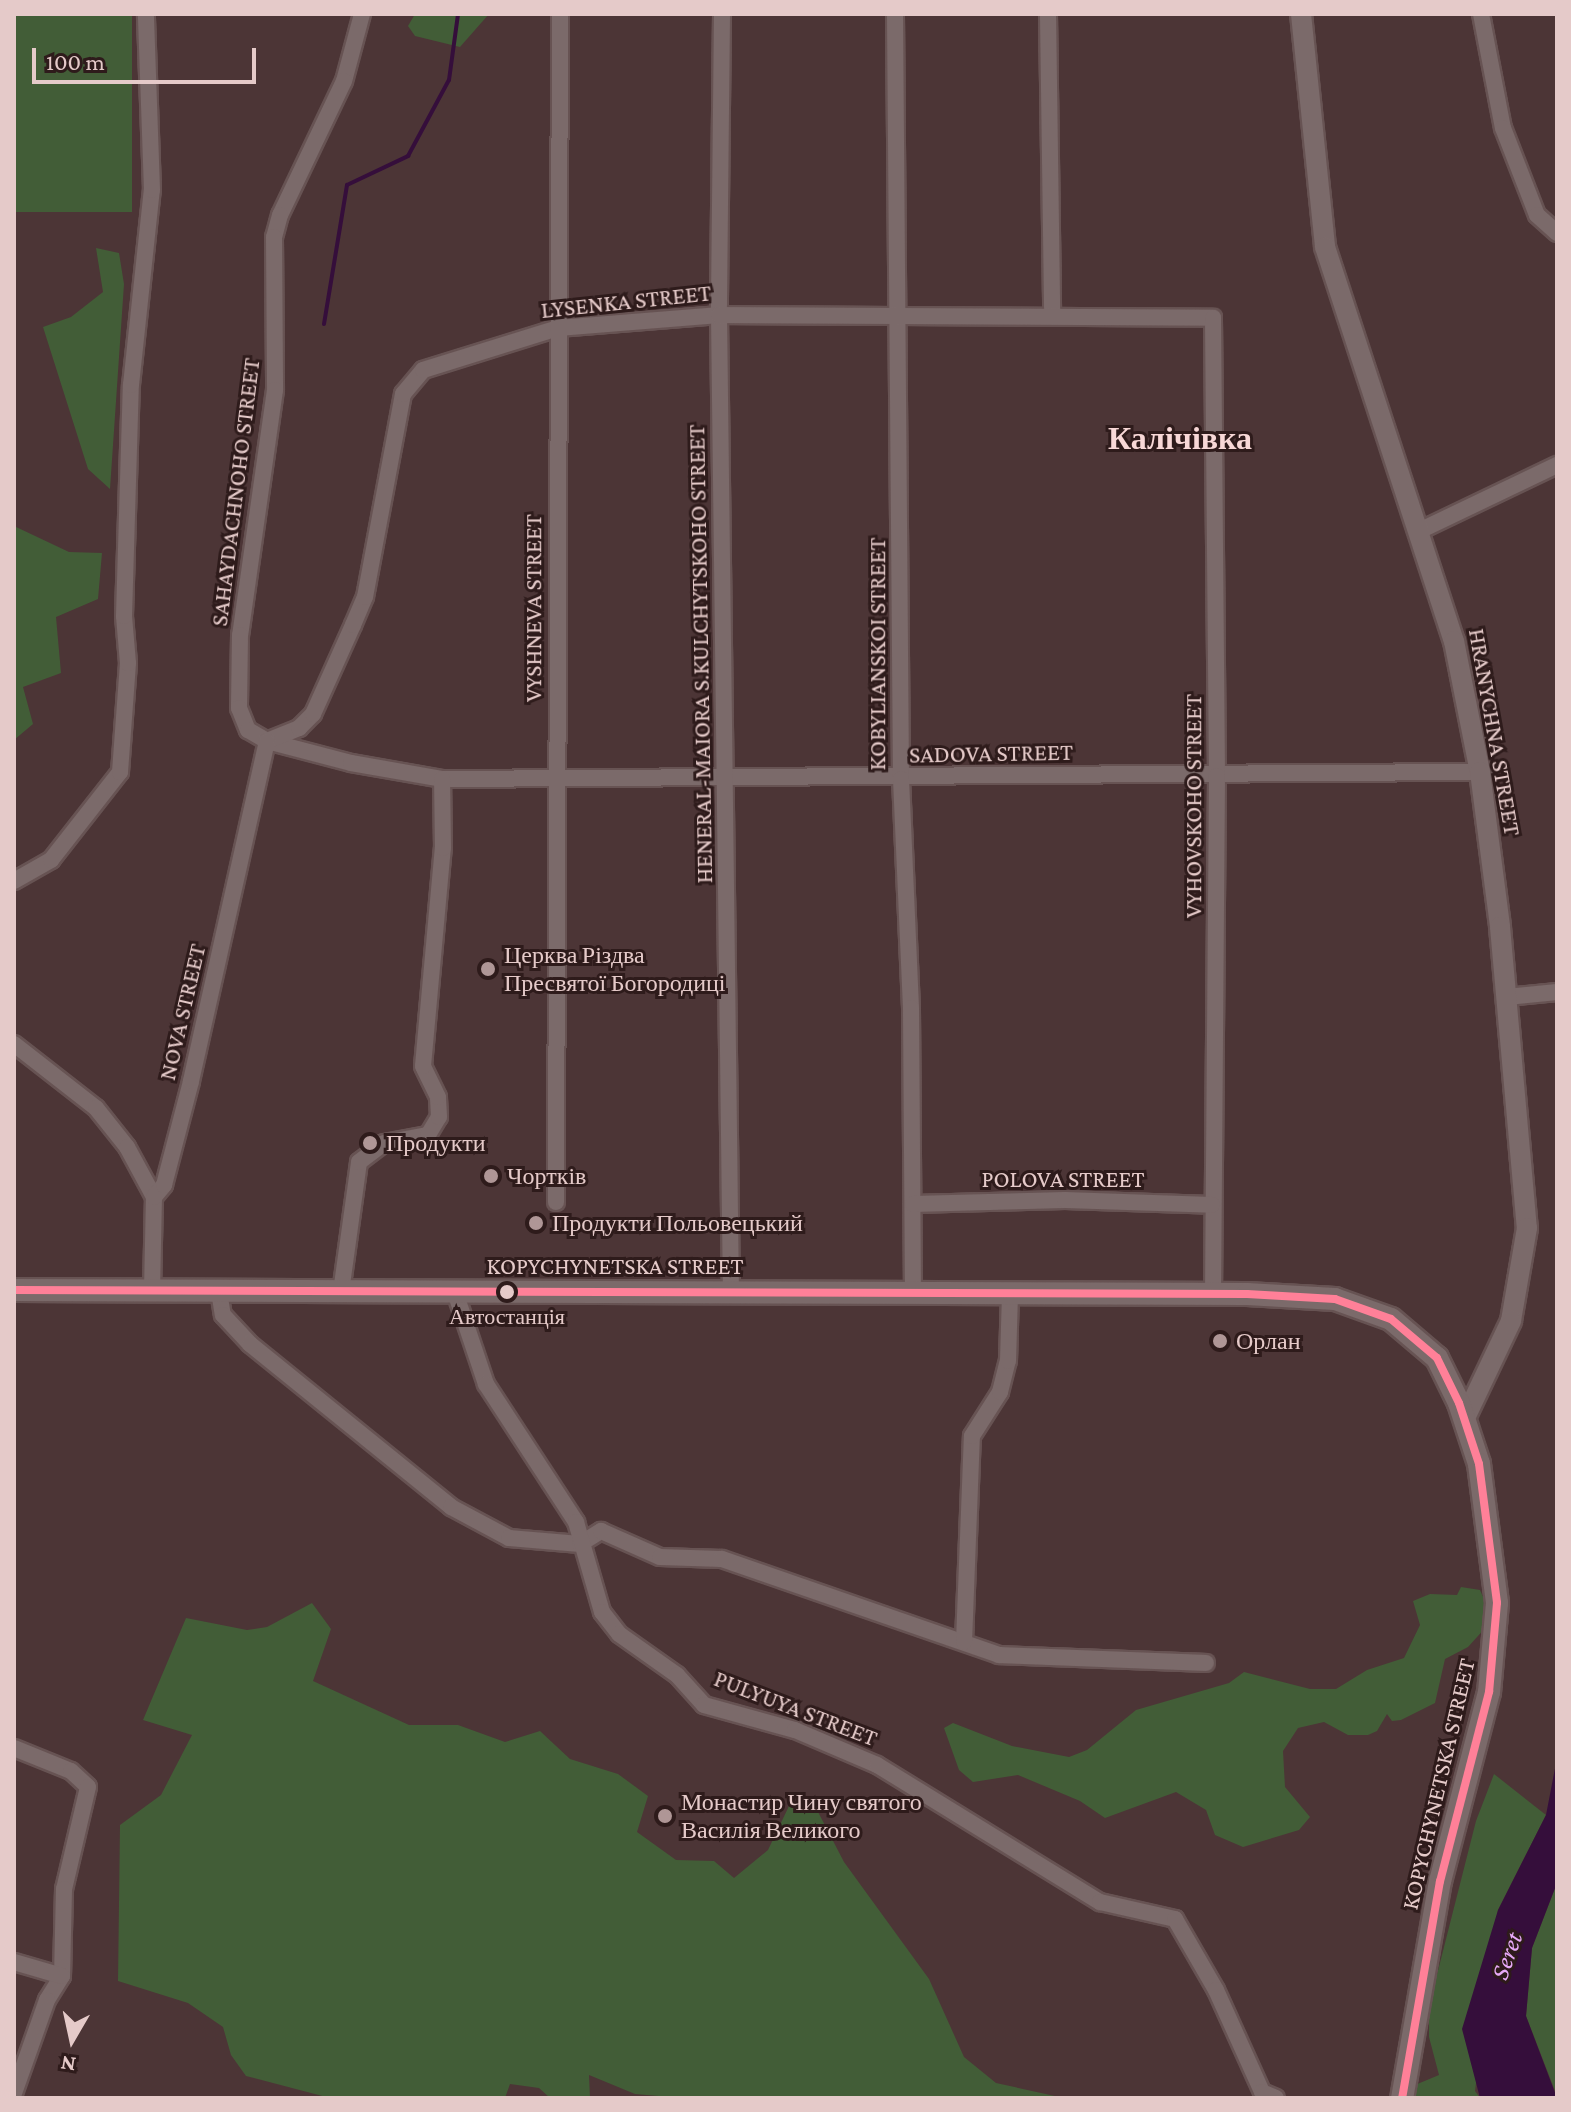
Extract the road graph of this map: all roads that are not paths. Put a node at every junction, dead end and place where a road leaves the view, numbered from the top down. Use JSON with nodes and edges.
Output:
{"nodes":[{"id":1,"x":146,"y":14,"type":"edge"},
{"id":2,"x":362,"y":14,"type":"edge"},
{"id":3,"x":560,"y":14,"type":"edge"},
{"id":4,"x":722,"y":14,"type":"edge"},
{"id":5,"x":895,"y":14,"type":"edge"},
{"id":6,"x":1048,"y":14,"type":"edge"},
{"id":7,"x":1301,"y":14,"type":"edge"},
{"id":8,"x":1481,"y":14,"type":"edge"},
{"id":9,"x":1557,"y":233,"type":"edge"},
{"id":10,"x":897,"y":314,"type":"junction"},
{"id":11,"x":1052,"y":314,"type":"junction"},
{"id":12,"x":719,"y":315,"type":"junction"},
{"id":13,"x":1213,"y":318,"type":"joint"},
{"id":14,"x":558,"y":328,"type":"junction"},
{"id":15,"x":1557,"y":465,"type":"edge"},
{"id":16,"x":1419,"y":531,"type":"junction"},
{"id":17,"x":267,"y":741,"type":"junction"},
{"id":18,"x":1480,"y":772,"type":"junction"},
{"id":19,"x":722,"y":775,"type":"junction"},
{"id":20,"x":1217,"y":776,"type":"junction"},
{"id":21,"x":442,"y":779,"type":"junction"},
{"id":22,"x":556,"y":779,"type":"junction"},
{"id":23,"x":901,"y":779,"type":"junction"},
{"id":24,"x":14,"y":881,"type":"edge"},
{"id":25,"x":1557,"y":992,"type":"edge"},
{"id":26,"x":1507,"y":997,"type":"junction"},
{"id":27,"x":14,"y":1044,"type":"edge"},
{"id":28,"x":154,"y":1197,"type":"junction"},
{"id":29,"x":556,"y":1202,"type":"dead end"},
{"id":30,"x":913,"y":1204,"type":"junction"},
{"id":31,"x":1212,"y":1205,"type":"junction"},
{"id":32,"x":14,"y":1290,"type":"edge"},
{"id":33,"x":152,"y":1291,"type":"junction"},
{"id":34,"x":219,"y":1291,"type":"junction"},
{"id":35,"x":341,"y":1292,"type":"junction"},
{"id":36,"x":455,"y":1292,"type":"junction"},
{"id":37,"x":731,"y":1293,"type":"junction"},
{"id":38,"x":913,"y":1293,"type":"junction"},
{"id":39,"x":1010,"y":1293,"type":"junction"},
{"id":40,"x":1213,"y":1294,"type":"junction"},
{"id":41,"x":1465,"y":1418,"type":"junction"},
{"id":42,"x":580,"y":1544,"type":"junction"},
{"id":43,"x":964,"y":1642,"type":"junction"},
{"id":44,"x":1206,"y":1663,"type":"dead end"},
{"id":45,"x":14,"y":1748,"type":"edge"},
{"id":46,"x":14,"y":1962,"type":"edge"},
{"id":47,"x":62,"y":1976,"type":"junction"},
{"id":48,"x":14,"y":2093,"type":"edge"},
{"id":49,"x":1266,"y":2096,"type":"edge"},
{"id":50,"x":1402,"y":2098,"type":"edge"}],
"edges":[{"from":1,"to":24,"type":"street"},
{"from":2,"to":17,"type":"street","name":"SAHAYDACHNOHO STREET"},
{"from":3,"to":14,"type":"street","name":"VYSHNEVA STREET"},
{"from":4,"to":12,"type":"street","name":"HENERAL-MAIORA S.KULCHYTSKOHO STREET"},
{"from":5,"to":10,"type":"street","name":"KOBYLIANSKOI STREET"},
{"from":6,"to":11,"type":"street"},
{"from":7,"to":16,"type":"street","name":"HRANYCHNA STREET"},
{"from":8,"to":9,"type":"street"},
{"from":10,"to":11,"type":"street","name":"LYSENKA STREET"},
{"from":10,"to":12,"type":"street","name":"LYSENKA STREET"},
{"from":10,"to":23,"type":"street","name":"KOBYLIANSKOI STREET"},
{"from":11,"to":13,"type":"street","name":"LYSENKA STREET"},
{"from":12,"to":14,"type":"street","name":"LYSENKA STREET"},
{"from":12,"to":19,"type":"street","name":"HENERAL-MAIORA S.KULCHYTSKOHO STREET"},
{"from":13,"to":20,"type":"street","name":"VYHOVSKOHO STREET"},
{"from":14,"to":17,"type":"street","name":"LYSENKA STREET"},
{"from":14,"to":22,"type":"street","name":"VYSHNEVA STREET"},
{"from":15,"to":16,"type":"street"},
{"from":16,"to":18,"type":"street","name":"HRANYCHNA STREET"},
{"from":17,"to":21,"type":"street","name":"SADOVA STREET"},
{"from":17,"to":28,"type":"street","name":"NOVA STREET"},
{"from":18,"to":20,"type":"street","name":"SADOVA STREET"},
{"from":18,"to":26,"type":"street","name":"HRANYCHNA STREET"},
{"from":19,"to":22,"type":"street","name":"SADOVA STREET"},
{"from":19,"to":23,"type":"street","name":"SADOVA STREET"},
{"from":19,"to":37,"type":"street","name":"HENERAL-MAIORA S.KULCHYTSKOHO STREET"},
{"from":20,"to":23,"type":"street","name":"SADOVA STREET"},
{"from":20,"to":31,"type":"street","name":"VYHOVSKOHO STREET"},
{"from":21,"to":22,"type":"street","name":"SADOVA STREET"},
{"from":21,"to":35,"type":"street"},
{"from":22,"to":29,"type":"street","name":"VYSHNEVA STREET"},
{"from":23,"to":30,"type":"street","name":"KOBYLIANSKOI STREET"},
{"from":25,"to":26,"type":"street"},
{"from":26,"to":41,"type":"street","name":"HRANYCHNA STREET"},
{"from":27,"to":28,"type":"street"},
{"from":28,"to":33,"type":"street","name":"NOVA STREET"},
{"from":30,"to":31,"type":"street","name":"POLOVA STREET"},
{"from":30,"to":38,"type":"street","name":"KOBYLIANSKOI STREET"},
{"from":31,"to":40,"type":"street","name":"VYHOVSKOHO STREET"},
{"from":32,"to":33,"type":"main road","name":"KOPYCHYNETSKA STREET"},
{"from":33,"to":34,"type":"main road","name":"KOPYCHYNETSKA STREET"},
{"from":34,"to":35,"type":"main road","name":"KOPYCHYNETSKA STREET"},
{"from":34,"to":42,"type":"street"},
{"from":35,"to":36,"type":"main road","name":"KOPYCHYNETSKA STREET"},
{"from":36,"to":37,"type":"main road","name":"KOPYCHYNETSKA STREET"},
{"from":36,"to":42,"type":"street","name":"PULYUYA STREET"},
{"from":37,"to":38,"type":"main road","name":"KOPYCHYNETSKA STREET"},
{"from":38,"to":39,"type":"main road","name":"KOPYCHYNETSKA STREET"},
{"from":39,"to":40,"type":"main road","name":"KOPYCHYNETSKA STREET"},
{"from":39,"to":43,"type":"street"},
{"from":40,"to":41,"type":"main road","name":"KOPYCHYNETSKA STREET"},
{"from":41,"to":50,"type":"main road","name":"KOPYCHYNETSKA STREET"},
{"from":42,"to":43,"type":"street"},
{"from":42,"to":49,"type":"street","name":"PULYUYA STREET"},
{"from":43,"to":44,"type":"street"},
{"from":45,"to":47,"type":"street"},
{"from":46,"to":47,"type":"street"},
{"from":47,"to":48,"type":"street"}]}
